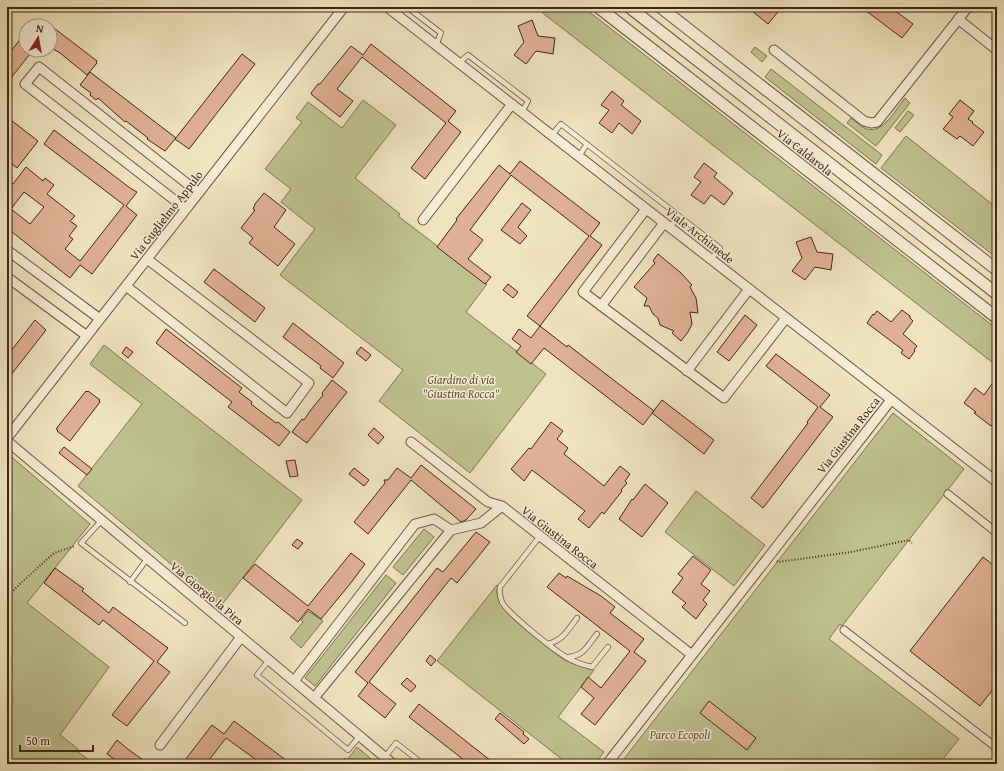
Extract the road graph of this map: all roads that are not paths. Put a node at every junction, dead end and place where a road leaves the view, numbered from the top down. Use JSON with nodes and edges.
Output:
{"nodes":[{"id":1,"x":344,"y":7,"type":"edge"},
{"id":2,"x":387,"y":7,"type":"edge"},
{"id":3,"x":407,"y":7,"type":"edge"},
{"id":4,"x":598,"y":7,"type":"edge"},
{"id":5,"x":629,"y":7,"type":"edge"},
{"id":6,"x":660,"y":7,"type":"edge"},
{"id":7,"x":968,"y":7,"type":"edge"},
{"id":8,"x":958,"y":20,"type":"junction"},
{"id":9,"x":436,"y":45,"type":"junction"},
{"id":10,"x":774,"y":50,"type":"dead end"},
{"id":11,"x":997,"y":50,"type":"edge"},
{"id":12,"x":459,"y":63,"type":"junction"},
{"id":13,"x":512,"y":104,"type":"junction"},
{"id":14,"x":522,"y":112,"type":"junction"},
{"id":15,"x":552,"y":136,"type":"junction"},
{"id":16,"x":587,"y":144,"type":"junction"},
{"id":17,"x":579,"y":156,"type":"junction"},
{"id":18,"x":199,"y":193,"type":"junction"},
{"id":19,"x":186,"y":209,"type":"junction"},
{"id":20,"x":646,"y":209,"type":"junction"},
{"id":21,"x":679,"y":216,"type":"junction"},
{"id":22,"x":424,"y":220,"type":"dead end"},
{"id":23,"x":667,"y":225,"type":"junction"},
{"id":24,"x":7,"y":250,"type":"edge"},
{"id":25,"x":147,"y":259,"type":"junction"},
{"id":26,"x":711,"y":260,"type":"junction"},
{"id":27,"x":997,"y":270,"type":"edge"},
{"id":28,"x":7,"y":277,"type":"edge"},
{"id":29,"x":126,"y":286,"type":"junction"},
{"id":30,"x":749,"y":289,"type":"junction"},
{"id":31,"x":997,"y":294,"type":"edge"},
{"id":32,"x":601,"y":306,"type":"junction"},
{"id":33,"x":786,"y":318,"type":"junction"},
{"id":34,"x":997,"y":318,"type":"edge"},
{"id":35,"x":100,"y":319,"type":"junction"},
{"id":36,"x":87,"y":336,"type":"junction"},
{"id":37,"x":687,"y":371,"type":"junction"},
{"id":38,"x":891,"y":400,"type":"junction"},
{"id":39,"x":7,"y":439,"type":"edge"},
{"id":40,"x":412,"y":442,"type":"dead end"},
{"id":41,"x":997,"y":482,"type":"edge"},
{"id":42,"x":948,"y":494,"type":"dead end"},
{"id":43,"x":502,"y":506,"type":"junction"},
{"id":44,"x":102,"y":520,"type":"junction"},
{"id":45,"x":451,"y":530,"type":"junction"},
{"id":46,"x":997,"y":533,"type":"edge"},
{"id":47,"x":540,"y":536,"type":"junction"},
{"id":48,"x":147,"y":559,"type":"junction"},
{"id":49,"x":130,"y":582,"type":"junction"},
{"id":50,"x":577,"y":618,"type":"dead end"},
{"id":51,"x":185,"y":623,"type":"dead end"},
{"id":52,"x":844,"y":630,"type":"dead end"},
{"id":53,"x":597,"y":634,"type":"dead end"},
{"id":54,"x":241,"y":637,"type":"junction"},
{"id":55,"x":548,"y":644,"type":"junction"},
{"id":56,"x":608,"y":647,"type":"dead end"},
{"id":57,"x":692,"y":655,"type":"junction"},
{"id":58,"x":566,"y":658,"type":"junction"},
{"id":59,"x":269,"y":660,"type":"junction"},
{"id":60,"x":294,"y":681,"type":"junction"},
{"id":61,"x":314,"y":698,"type":"junction"},
{"id":62,"x":360,"y":736,"type":"junction"},
{"id":63,"x":160,"y":745,"type":"dead end"},
{"id":64,"x":997,"y":748,"type":"edge"},
{"id":65,"x":385,"y":757,"type":"junction"},
{"id":66,"x":393,"y":764,"type":"edge"},
{"id":67,"x":422,"y":764,"type":"edge"},
{"id":68,"x":607,"y":764,"type":"edge"}],
"edges":[{"from":1,"to":18,"type":"street","name":"Via Guglielmo Appulo"},
{"from":2,"to":9,"type":"street","name":"Viale Archimede"},
{"from":3,"to":9,"type":"lane"},
{"from":4,"to":34,"type":"street","name":"Via Caldarola"},
{"from":5,"to":31,"type":"street","name":"Via Caldarola"},
{"from":6,"to":27,"type":"street","name":"Via Caldarola"},
{"from":7,"to":8,"type":"street"},
{"from":8,"to":10,"type":"street"},
{"from":8,"to":11,"type":"street"},
{"from":9,"to":12,"type":"street","name":"Viale Archimede"},
{"from":12,"to":13,"type":"street","name":"Viale Archimede"},
{"from":12,"to":14,"type":"lane"},
{"from":13,"to":14,"type":"street","name":"Viale Archimede"},
{"from":13,"to":22,"type":"street"},
{"from":14,"to":15,"type":"street","name":"Viale Archimede"},
{"from":15,"to":16,"type":"lane"},
{"from":15,"to":17,"type":"street","name":"Viale Archimede"},
{"from":16,"to":17,"type":"lane"},
{"from":16,"to":21,"type":"lane"},
{"from":17,"to":20,"type":"street","name":"Viale Archimede"},
{"from":18,"to":19,"type":"street","name":"Via Guglielmo Appulo"},
{"from":18,"to":19,"type":"street"},
{"from":19,"to":25,"type":"street","name":"Via Guglielmo Appulo"},
{"from":20,"to":23,"type":"street","name":"Viale Archimede"},
{"from":20,"to":32,"type":"street"},
{"from":21,"to":23,"type":"lane"},
{"from":21,"to":26,"type":"lane"},
{"from":23,"to":26,"type":"street","name":"Viale Archimede"},
{"from":23,"to":32,"type":"street"},
{"from":24,"to":35,"type":"street"},
{"from":25,"to":29,"type":"street","name":"Via Guglielmo Appulo"},
{"from":25,"to":29,"type":"street"},
{"from":26,"to":30,"type":"street","name":"Viale Archimede"},
{"from":28,"to":36,"type":"street"},
{"from":29,"to":35,"type":"street","name":"Via Guglielmo Appulo"},
{"from":30,"to":33,"type":"street","name":"Viale Archimede"},
{"from":30,"to":37,"type":"street"},
{"from":32,"to":37,"type":"street"},
{"from":33,"to":37,"type":"street"},
{"from":33,"to":38,"type":"street","name":"Viale Archimede"},
{"from":35,"to":36,"type":"street","name":"Via Guglielmo Appulo"},
{"from":36,"to":39,"type":"street","name":"Via Guglielmo Appulo"},
{"from":38,"to":41,"type":"street","name":"Viale Archimede"},
{"from":38,"to":57,"type":"street","name":"Via Giustina Rocca"},
{"from":39,"to":44,"type":"street","name":"Via Giorgio la Pira"},
{"from":40,"to":43,"type":"street","name":"Via Giustina Rocca"},
{"from":42,"to":46,"type":"street"},
{"from":43,"to":45,"type":"street"},
{"from":43,"to":47,"type":"street","name":"Via Giustina Rocca"},
{"from":44,"to":48,"type":"street","name":"Via Giorgio la Pira"},
{"from":44,"to":49,"type":"lane"},
{"from":45,"to":60,"type":"street"},
{"from":45,"to":61,"type":"street"},
{"from":47,"to":55,"type":"lane"},
{"from":47,"to":57,"type":"street","name":"Via Giustina Rocca"},
{"from":48,"to":49,"type":"lane"},
{"from":48,"to":54,"type":"street","name":"Via Giorgio la Pira"},
{"from":49,"to":51,"type":"lane"},
{"from":50,"to":55,"type":"lane"},
{"from":52,"to":64,"type":"street"},
{"from":53,"to":58,"type":"lane"},
{"from":54,"to":59,"type":"street","name":"Via Giorgio la Pira"},
{"from":54,"to":63,"type":"street"},
{"from":55,"to":58,"type":"lane"},
{"from":56,"to":58,"type":"lane"},
{"from":57,"to":68,"type":"street","name":"Via Giustina Rocca"},
{"from":59,"to":60,"type":"street","name":"Via Giorgio la Pira"},
{"from":59,"to":62,"type":"lane"},
{"from":60,"to":61,"type":"street","name":"Via Giorgio la Pira"},
{"from":61,"to":62,"type":"street","name":"Via Giorgio la Pira"},
{"from":62,"to":65,"type":"street","name":"Via Giorgio la Pira"},
{"from":65,"to":66,"type":"street","name":"Via Giorgio la Pira"},
{"from":65,"to":67,"type":"lane"}]}
